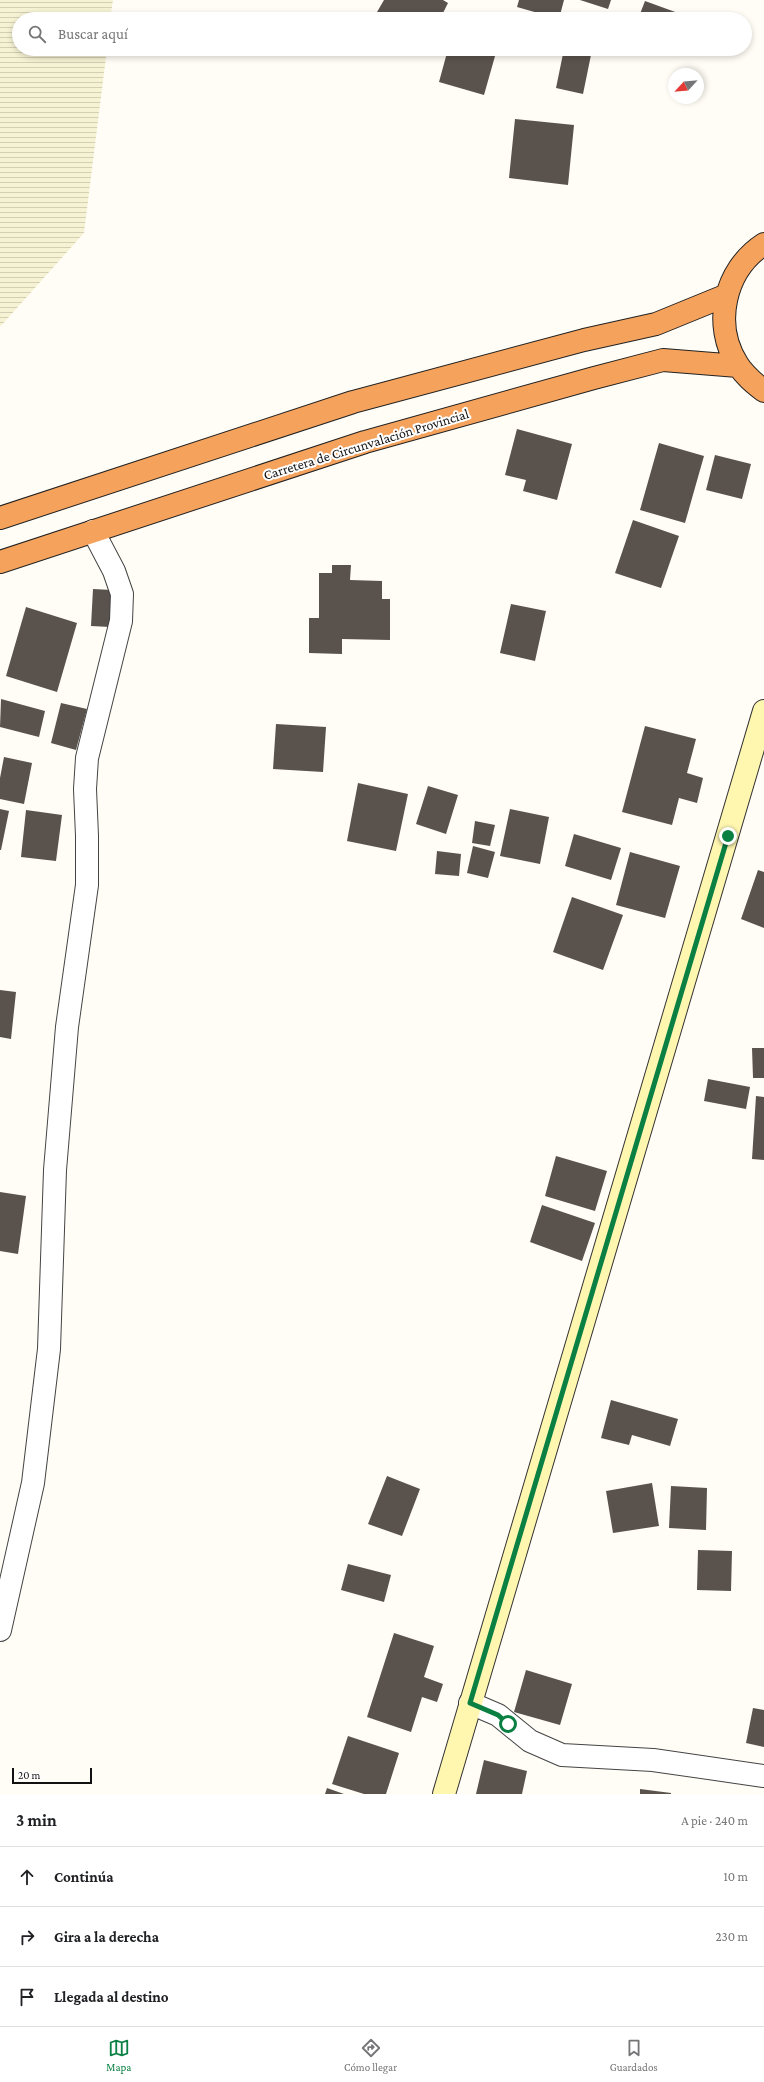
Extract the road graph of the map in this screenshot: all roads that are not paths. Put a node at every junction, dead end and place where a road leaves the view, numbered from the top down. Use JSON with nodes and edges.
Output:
{"nodes":[{"id":1,"x":764,"y":244,"type":"edge"},
{"id":2,"x":726,"y":296,"type":"junction"},
{"id":3,"x":738,"y":366,"type":"junction"},
{"id":4,"x":764,"y":391,"type":"edge"},
{"id":5,"x":0,"y":518,"type":"edge"},
{"id":6,"x":93,"y":531,"type":"junction"},
{"id":7,"x":0,"y":562,"type":"edge"},
{"id":8,"x":764,"y":711,"type":"edge"},
{"id":9,"x":0,"y":1630,"type":"edge"},
{"id":10,"x":470,"y":1703,"type":"junction"},
{"id":11,"x":764,"y":1776,"type":"edge"},
{"id":12,"x":444,"y":1794,"type":"edge"}],
"edges":[{"from":1,"to":2,"type":"highway"},
{"from":2,"to":3,"type":"highway"},
{"from":2,"to":5,"type":"highway"},
{"from":3,"to":4,"type":"highway"},
{"from":3,"to":6,"type":"highway","name":"Carretera de Circunvalación Provincial"},
{"from":6,"to":7,"type":"highway","name":"Carretera de Circunvalación Provincial"},
{"from":6,"to":9,"type":"street"},
{"from":8,"to":10,"type":"street"},
{"from":10,"to":11,"type":"street"},
{"from":10,"to":12,"type":"street"}]}
